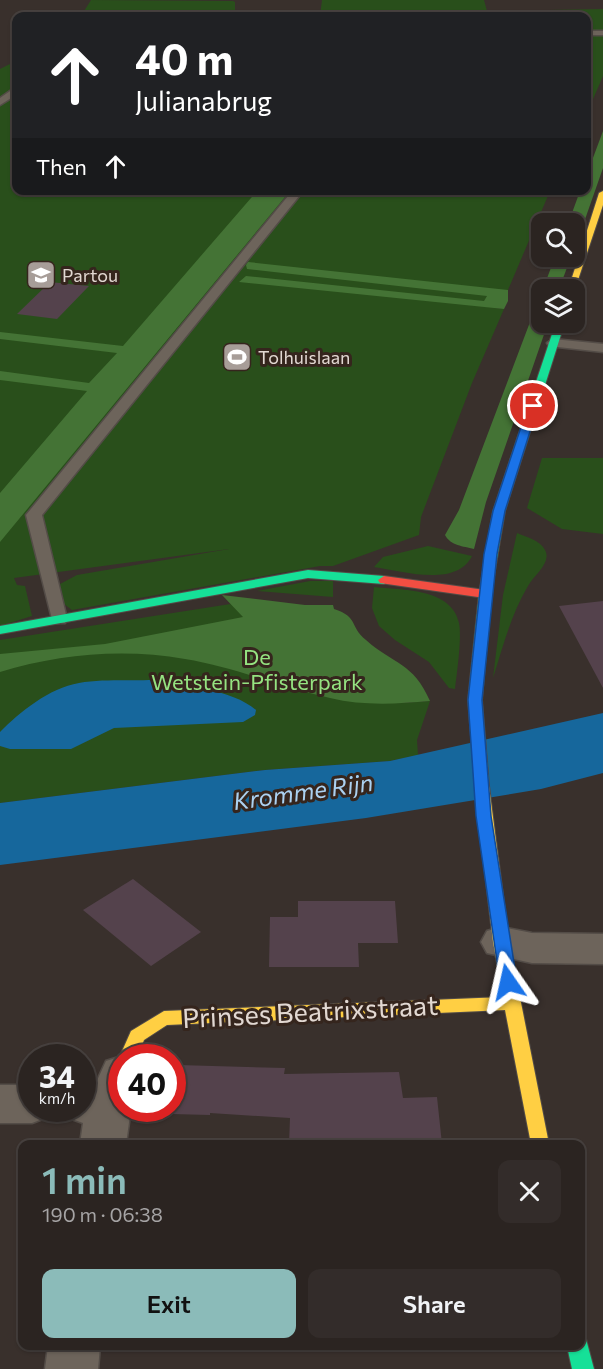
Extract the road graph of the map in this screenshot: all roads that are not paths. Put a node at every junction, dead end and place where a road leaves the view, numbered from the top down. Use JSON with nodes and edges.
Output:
{"nodes":[{"id":1,"x":603,"y":193,"type":"edge"},
{"id":2,"x":295,"y":195,"type":"edge"},
{"id":3,"x":576,"y":279,"type":"edge"},
{"id":4,"x":557,"y":333,"type":"edge"},
{"id":5,"x":553,"y":343,"type":"junction"},
{"id":6,"x":603,"y":348,"type":"edge"},
{"id":7,"x":485,"y":594,"type":"junction"},
{"id":8,"x":59,"y":619,"type":"junction"},
{"id":9,"x":0,"y":630,"type":"edge"},
{"id":10,"x":501,"y":942,"type":"junction"},
{"id":11,"x":603,"y":949,"type":"edge"},
{"id":12,"x":512,"y":1003,"type":"junction"},
{"id":13,"x":134,"y":1044,"type":"edge"},
{"id":14,"x":0,"y":1104,"type":"edge"},
{"id":15,"x":18,"y":1104,"type":"edge"},
{"id":16,"x":539,"y":1140,"type":"edge"},
{"id":17,"x":73,"y":1350,"type":"edge"},
{"id":18,"x":579,"y":1350,"type":"edge"},
{"id":19,"x":71,"y":1369,"type":"edge"},
{"id":20,"x":583,"y":1369,"type":"edge"}],
"edges":[{"from":1,"to":3,"type":"street"},
{"from":2,"to":8,"type":"lane"},
{"from":4,"to":5,"type":"street"},
{"from":5,"to":6,"type":"lane"},
{"from":5,"to":7,"type":"street"},
{"from":7,"to":8,"type":"street"},
{"from":7,"to":10,"type":"street"},
{"from":8,"to":9,"type":"street"},
{"from":10,"to":11,"type":"street"},
{"from":10,"to":12,"type":"street"},
{"from":12,"to":13,"type":"street","name":"Prinses Beatrixstraat"},
{"from":12,"to":16,"type":"street"},
{"from":14,"to":15,"type":"street"},
{"from":17,"to":19,"type":"street"},
{"from":18,"to":20,"type":"street"}]}
